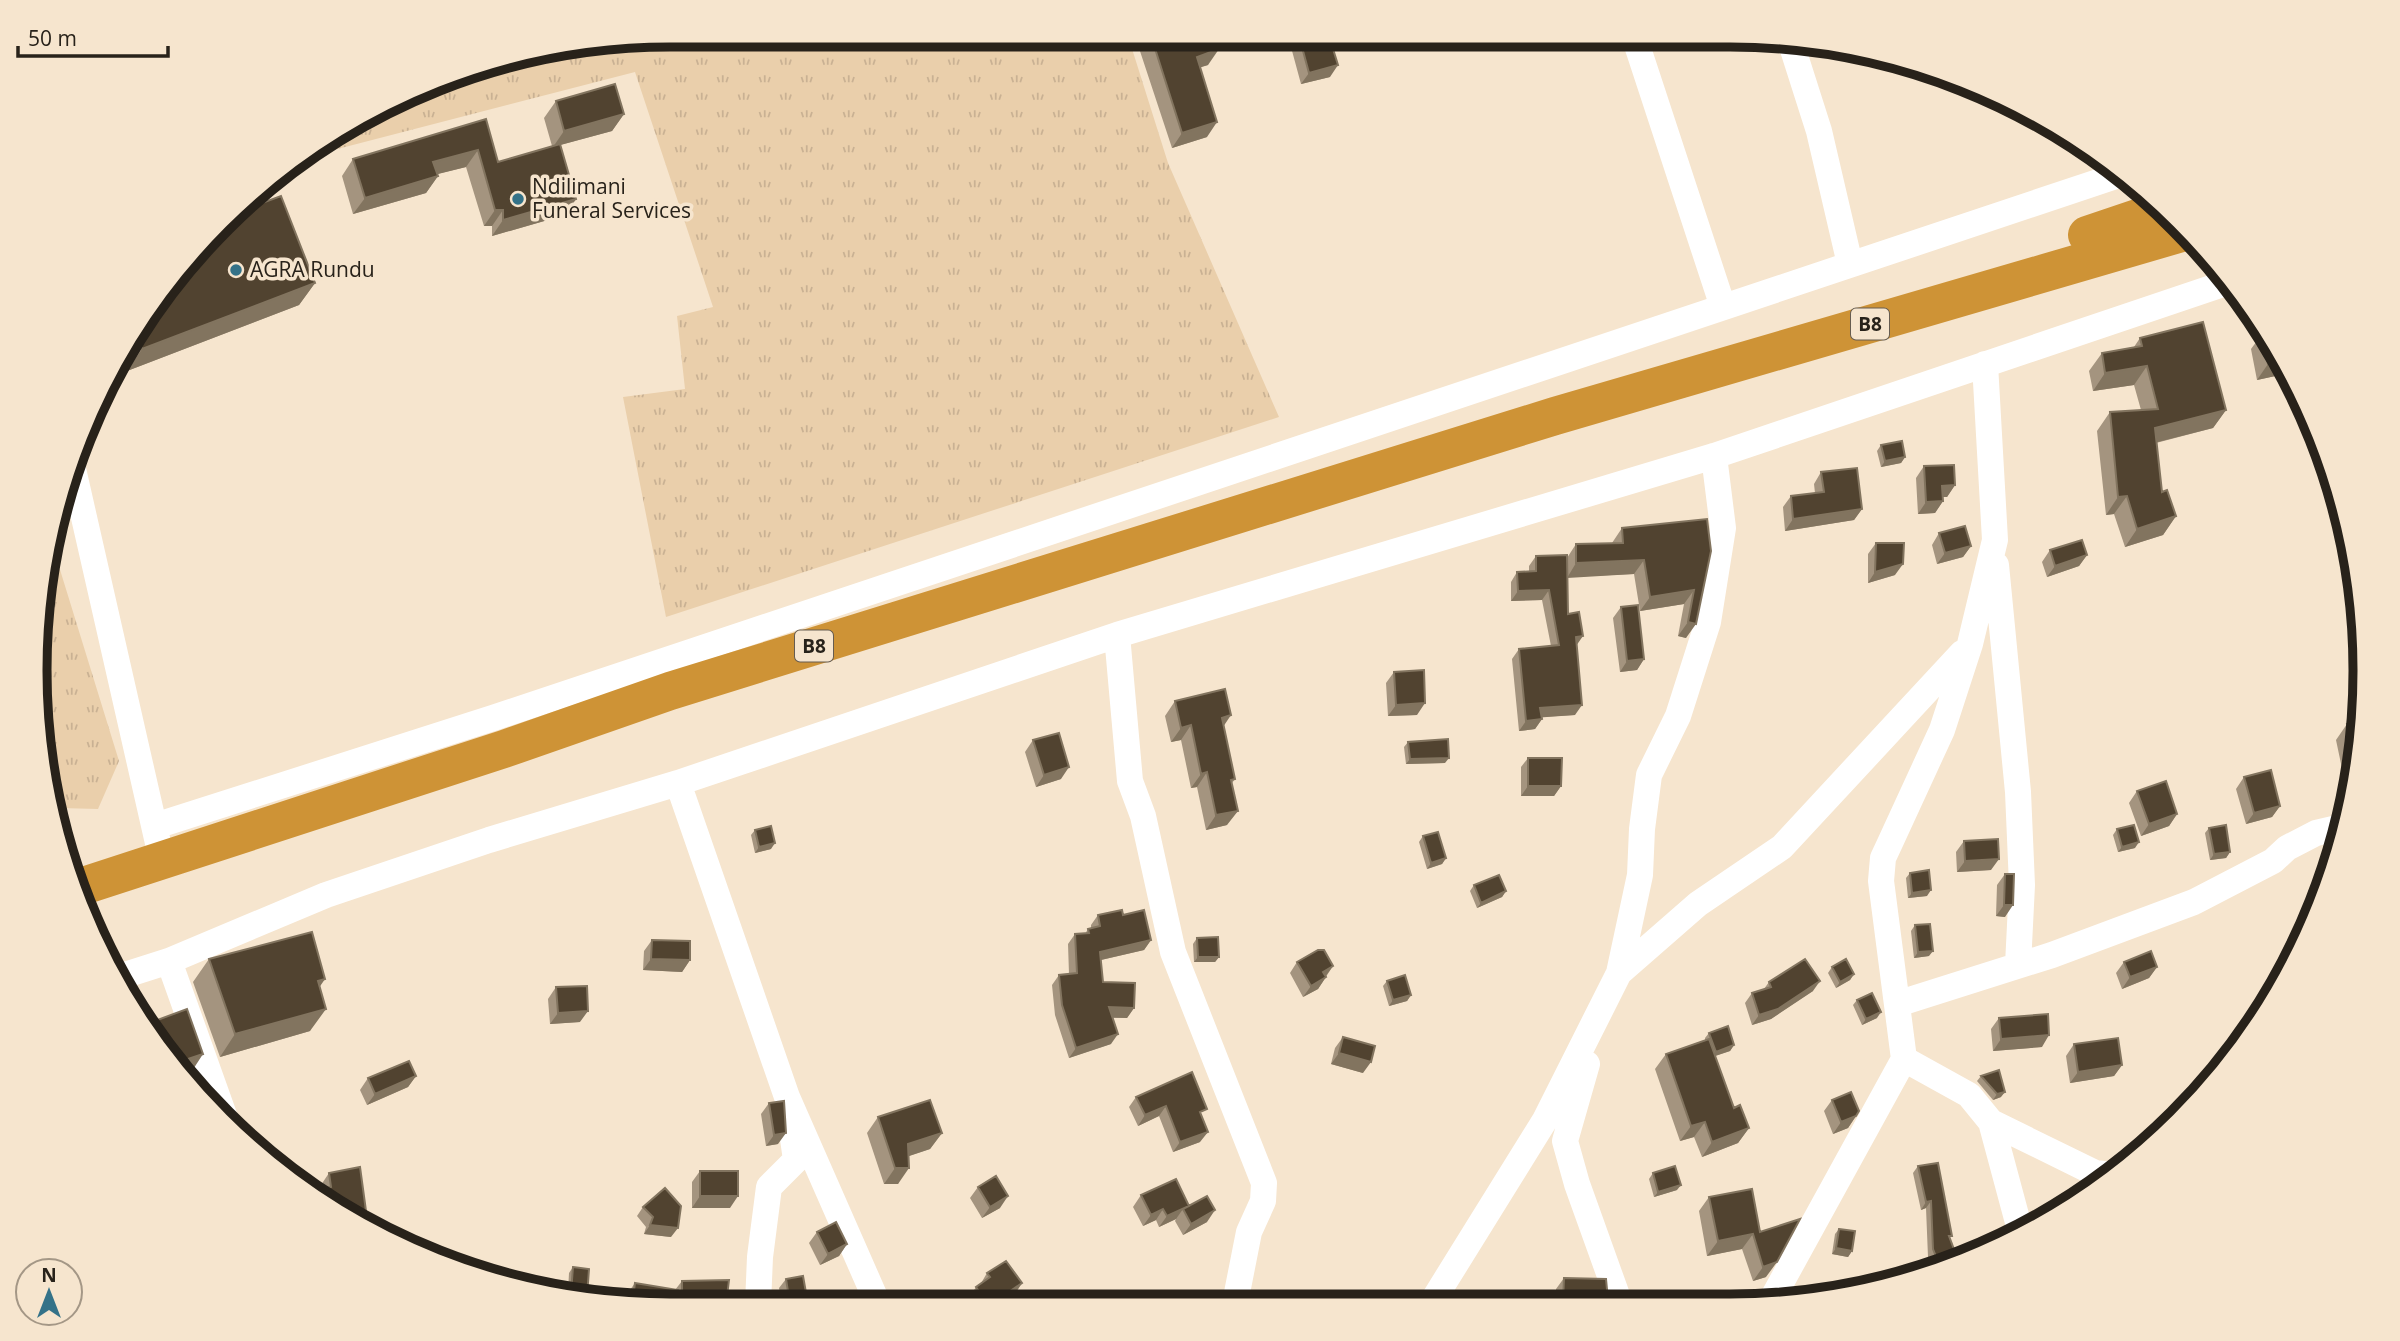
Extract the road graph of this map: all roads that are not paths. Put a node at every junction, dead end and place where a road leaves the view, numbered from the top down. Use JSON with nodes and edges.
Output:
{"nodes":[{"id":1,"x":1638,"y":47,"type":"edge"},
{"id":2,"x":1794,"y":51,"type":"edge"},
{"id":3,"x":2111,"y":178,"type":"edge"},
{"id":4,"x":2172,"y":232,"type":"edge"},
{"id":5,"x":1850,"y":264,"type":"junction"},
{"id":6,"x":2219,"y":285,"type":"edge"},
{"id":7,"x":1723,"y":307,"type":"junction"},
{"id":8,"x":1985,"y":364,"type":"junction"},
{"id":9,"x":1714,"y":456,"type":"junction"},
{"id":10,"x":76,"y":483,"type":"edge"},
{"id":11,"x":1995,"y":540,"type":"junction"},
{"id":12,"x":1117,"y":635,"type":"junction"},
{"id":13,"x":1970,"y":644,"type":"junction"},
{"id":14,"x":678,"y":783,"type":"junction"},
{"id":15,"x":2333,"y":830,"type":"edge"},
{"id":16,"x":158,"y":844,"type":"junction"},
{"id":17,"x":85,"y":884,"type":"edge"},
{"id":18,"x":169,"y":961,"type":"junction"},
{"id":19,"x":2018,"y":965,"type":"junction"},
{"id":20,"x":1619,"y":973,"type":"junction"},
{"id":21,"x":127,"y":974,"type":"edge"},
{"id":22,"x":1897,"y":1004,"type":"junction"},
{"id":23,"x":1601,"y":1014,"type":"junction"},
{"id":24,"x":1904,"y":1059,"type":"junction"},
{"id":25,"x":787,"y":1097,"type":"junction"},
{"id":26,"x":218,"y":1098,"type":"edge"},
{"id":27,"x":1991,"y":1122,"type":"junction"},
{"id":28,"x":2098,"y":1173,"type":"edge"},
{"id":29,"x":2018,"y":1222,"type":"edge"},
{"id":30,"x":1782,"y":1291,"type":"edge"},
{"id":31,"x":758,"y":1294,"type":"edge"},
{"id":32,"x":874,"y":1294,"type":"edge"},
{"id":33,"x":1237,"y":1294,"type":"edge"},
{"id":34,"x":1437,"y":1294,"type":"edge"},
{"id":35,"x":1616,"y":1294,"type":"edge"}],
"edges":[{"from":1,"to":7,"type":"street"},
{"from":2,"to":5,"type":"street"},
{"from":3,"to":5,"type":"street"},
{"from":4,"to":16,"type":"highway","number":"B8"},
{"from":5,"to":7,"type":"street"},
{"from":6,"to":8,"type":"street"},
{"from":7,"to":16,"type":"street"},
{"from":8,"to":9,"type":"street"},
{"from":8,"to":11,"type":"street"},
{"from":9,"to":12,"type":"street"},
{"from":9,"to":20,"type":"street"},
{"from":10,"to":16,"type":"street"},
{"from":11,"to":13,"type":"street"},
{"from":11,"to":19,"type":"street"},
{"from":12,"to":14,"type":"street"},
{"from":12,"to":33,"type":"street"},
{"from":13,"to":20,"type":"street"},
{"from":13,"to":22,"type":"street"},
{"from":14,"to":18,"type":"street"},
{"from":14,"to":25,"type":"street"},
{"from":15,"to":19,"type":"street"},
{"from":16,"to":17,"type":"highway","number":"B8"},
{"from":18,"to":21,"type":"street"},
{"from":18,"to":26,"type":"street"},
{"from":19,"to":22,"type":"street"},
{"from":20,"to":23,"type":"street"},
{"from":22,"to":24,"type":"street"},
{"from":23,"to":34,"type":"street"},
{"from":23,"to":35,"type":"street"},
{"from":24,"to":27,"type":"street"},
{"from":24,"to":30,"type":"street"},
{"from":25,"to":31,"type":"street"},
{"from":25,"to":32,"type":"street"},
{"from":27,"to":28,"type":"street"},
{"from":27,"to":29,"type":"street"}]}
